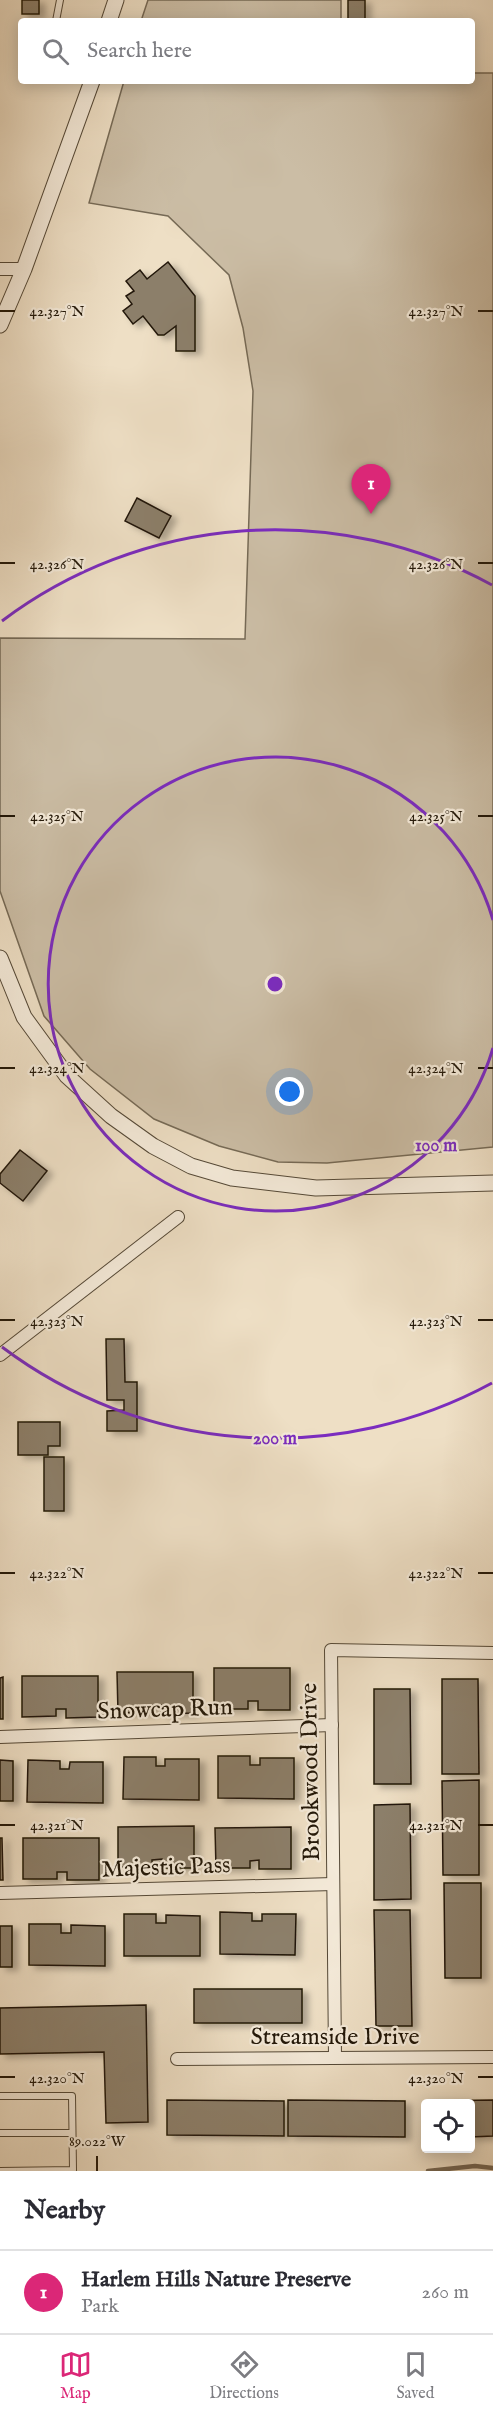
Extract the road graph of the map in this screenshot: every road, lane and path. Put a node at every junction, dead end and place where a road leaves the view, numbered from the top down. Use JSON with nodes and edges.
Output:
{"nodes":[{"id":1,"x":60,"y":0,"type":"edge"},
{"id":2,"x":116,"y":0,"type":"edge"},
{"id":3,"x":57,"y":18,"type":"edge"},
{"id":4,"x":110,"y":18,"type":"edge"},
{"id":5,"x":91,"y":84,"type":"edge"},
{"id":6,"x":0,"y":269,"type":"edge"},
{"id":7,"x":24,"y":269,"type":"junction"},
{"id":8,"x":0,"y":325,"type":"edge"},
{"id":9,"x":0,"y":958,"type":"edge"},
{"id":10,"x":493,"y":1183,"type":"edge"},
{"id":11,"x":178,"y":1217,"type":"dead end"},
{"id":12,"x":0,"y":1355,"type":"edge"},
{"id":13,"x":493,"y":1653,"type":"edge"},
{"id":14,"x":332,"y":1725,"type":"junction"},
{"id":15,"x":0,"y":1737,"type":"edge"},
{"id":16,"x":333,"y":1884,"type":"junction"},
{"id":17,"x":0,"y":1893,"type":"edge"},
{"id":18,"x":335,"y":2057,"type":"junction"},
{"id":19,"x":493,"y":2057,"type":"edge"},
{"id":20,"x":177,"y":2059,"type":"dead end"},
{"id":21,"x":0,"y":2096,"type":"edge"},
{"id":22,"x":0,"y":2133,"type":"edge"},
{"id":23,"x":72,"y":2133,"type":"junction"},
{"id":24,"x":0,"y":2171,"type":"edge"}],
"edges":[{"from":1,"to":3,"type":"lane"},
{"from":2,"to":4,"type":"street"},
{"from":5,"to":7,"type":"street"},
{"from":6,"to":7,"type":"street"},
{"from":7,"to":8,"type":"street"},
{"from":9,"to":10,"type":"street"},
{"from":11,"to":12,"type":"street"},
{"from":13,"to":14,"type":"street","name":"Brookwood Drive"},
{"from":14,"to":15,"type":"street","name":"Snowcap Run"},
{"from":14,"to":16,"type":"street","name":"Brookwood Drive"},
{"from":16,"to":17,"type":"street","name":"Majestic Pass"},
{"from":16,"to":18,"type":"street","name":"Brookwood Drive"},
{"from":18,"to":19,"type":"street","name":"Streamside Drive"},
{"from":18,"to":20,"type":"street","name":"Streamside Drive"},
{"from":21,"to":23,"type":"lane"},
{"from":22,"to":23,"type":"lane"},
{"from":23,"to":24,"type":"lane"}]}
